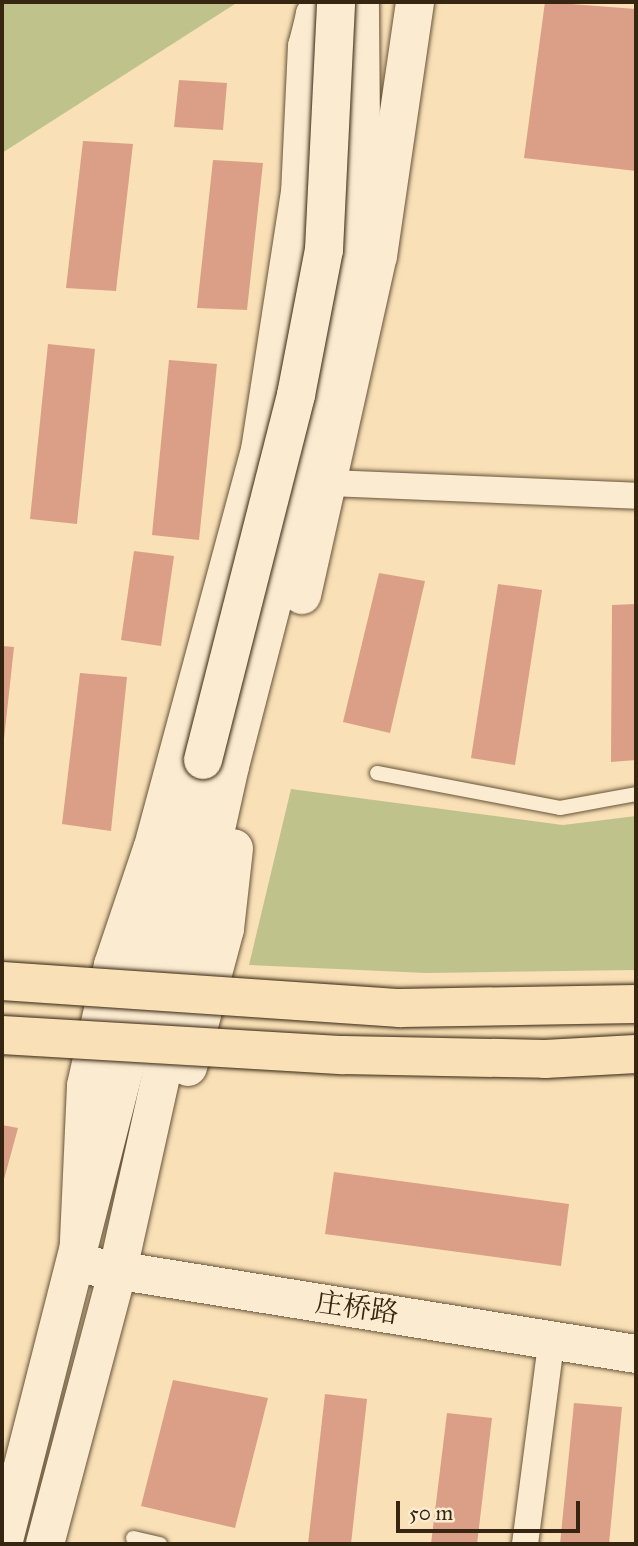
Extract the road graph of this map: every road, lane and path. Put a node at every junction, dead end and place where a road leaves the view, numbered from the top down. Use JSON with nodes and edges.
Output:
{"nodes":[{"id":1,"x":336,"y":2,"type":"edge"},
{"id":2,"x":345,"y":2,"type":"edge"},
{"id":3,"x":360,"y":2,"type":"edge"},
{"id":4,"x":415,"y":2,"type":"edge"},
{"id":5,"x":331,"y":483,"type":"junction"},
{"id":6,"x":636,"y":496,"type":"edge"},
{"id":7,"x":217,"y":763,"type":"junction"},
{"id":8,"x":377,"y":773,"type":"dead end"},
{"id":9,"x":636,"y":794,"type":"edge"},
{"id":10,"x":2,"y":981,"type":"edge"},
{"id":11,"x":636,"y":1004,"type":"edge"},
{"id":12,"x":2,"y":1035,"type":"edge"},
{"id":13,"x":636,"y":1054,"type":"edge"},
{"id":14,"x":78,"y":1264,"type":"junction"},
{"id":15,"x":117,"y":1274,"type":"junction"},
{"id":16,"x":552,"y":1336,"type":"junction"},
{"id":17,"x":636,"y":1354,"type":"edge"},
{"id":18,"x":133,"y":1538,"type":"dead end"},
{"id":19,"x":3,"y":1544,"type":"edge"},
{"id":20,"x":45,"y":1544,"type":"edge"},
{"id":21,"x":160,"y":1544,"type":"edge"},
{"id":22,"x":525,"y":1544,"type":"edge"}],
"edges":[{"from":1,"to":7,"type":"main road","bridge":true},
{"from":2,"to":14,"type":"main road"},
{"from":3,"to":7,"type":"main road"},
{"from":4,"to":5,"type":"main road"},
{"from":5,"to":6,"type":"street"},
{"from":5,"to":15,"type":"main road"},
{"from":7,"to":14,"type":"main road"},
{"from":7,"to":15,"type":"main road"},
{"from":8,"to":9,"type":"lane"},
{"from":10,"to":11,"type":"highway","bridge":true},
{"from":12,"to":13,"type":"highway","bridge":true},
{"from":14,"to":15,"type":"main road","name":"庄桥路"},
{"from":14,"to":19,"type":"main road"},
{"from":15,"to":16,"type":"main road","name":"庄桥路"},
{"from":15,"to":20,"type":"main road"},
{"from":16,"to":17,"type":"main road","name":"庄桥路"},
{"from":16,"to":22,"type":"street"},
{"from":18,"to":21,"type":"lane"}]}
